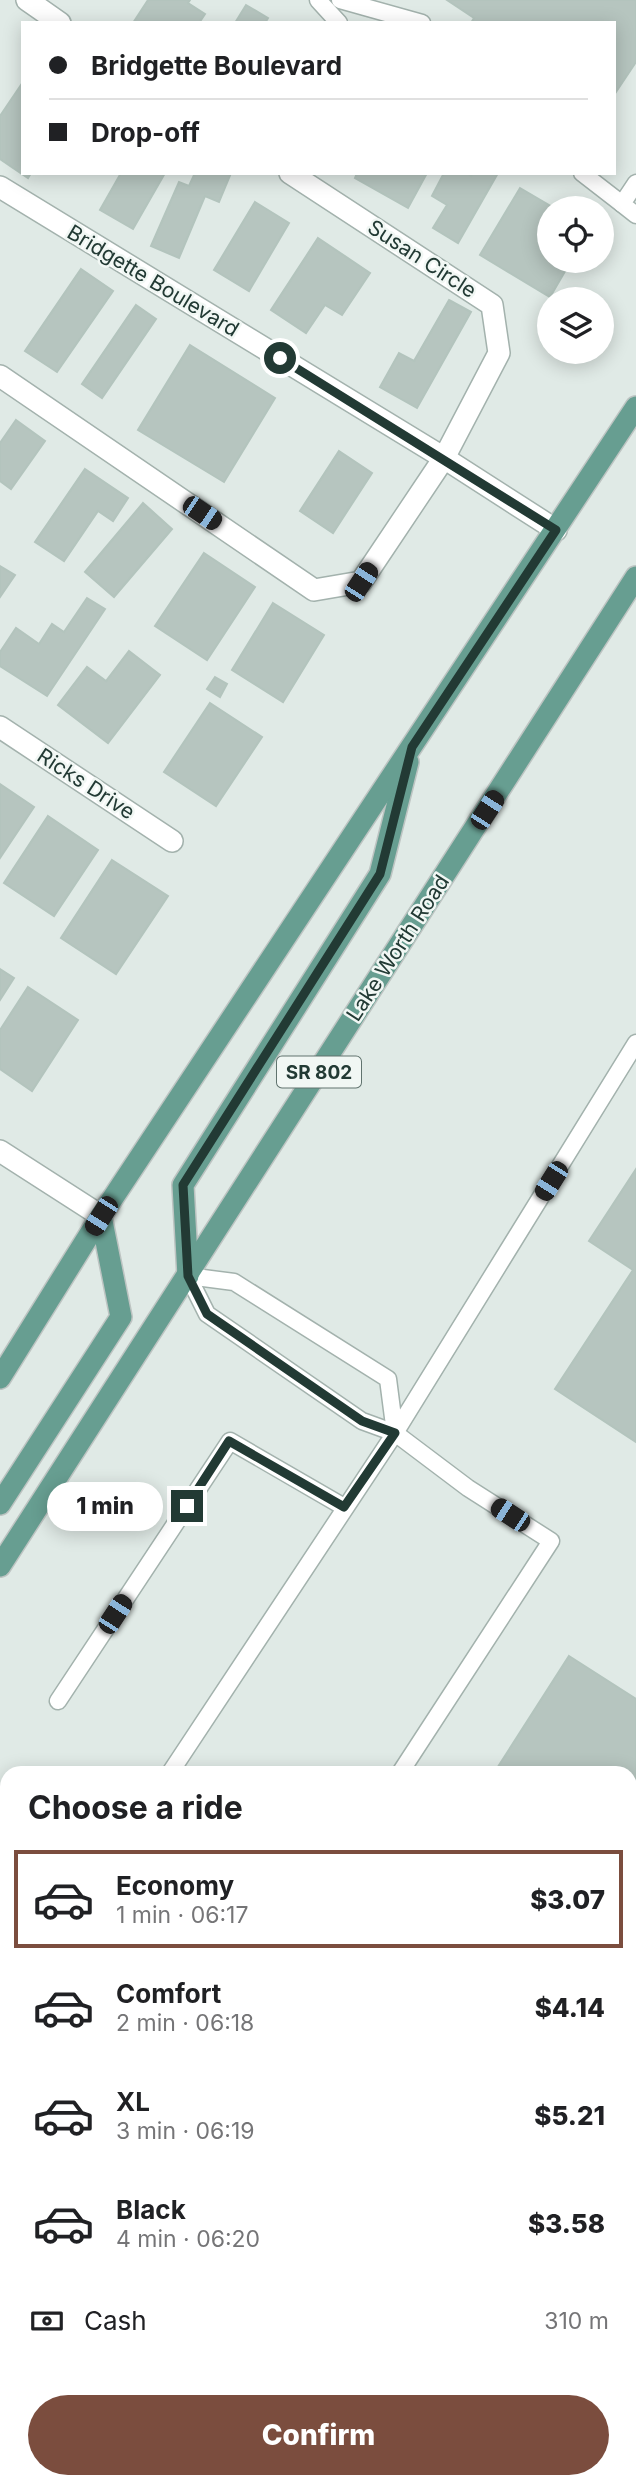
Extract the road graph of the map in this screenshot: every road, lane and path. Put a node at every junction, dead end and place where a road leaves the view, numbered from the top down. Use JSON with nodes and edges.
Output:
{"nodes":[{"id":1,"x":27,"y":0,"type":"edge"},
{"id":2,"x":318,"y":0,"type":"edge"},
{"id":3,"x":340,"y":0,"type":"edge"},
{"id":4,"x":57,"y":21,"type":"edge"},
{"id":5,"x":337,"y":21,"type":"edge"},
{"id":6,"x":415,"y":21,"type":"edge"},
{"id":7,"x":293,"y":175,"type":"edge"},
{"id":8,"x":585,"y":175,"type":"edge"},
{"id":9,"x":636,"y":183,"type":"edge"},
{"id":10,"x":0,"y":187,"type":"edge"},
{"id":11,"x":622,"y":204,"type":"junction"},
{"id":12,"x":636,"y":215,"type":"edge"},
{"id":13,"x":0,"y":376,"type":"edge"},
{"id":14,"x":636,"y":407,"type":"edge"},
{"id":15,"x":444,"y":458,"type":"junction"},
{"id":16,"x":556,"y":530,"type":"junction"},
{"id":17,"x":636,"y":577,"type":"edge"},
{"id":18,"x":0,"y":727,"type":"edge"},
{"id":19,"x":412,"y":747,"type":"junction"},
{"id":20,"x":172,"y":841,"type":"dead end"},
{"id":21,"x":636,"y":1043,"type":"edge"},
{"id":22,"x":0,"y":1152,"type":"edge"},
{"id":23,"x":101,"y":1216,"type":"junction"},
{"id":24,"x":188,"y":1276,"type":"junction"},
{"id":25,"x":0,"y":1378,"type":"edge"},
{"id":26,"x":395,"y":1433,"type":"junction"},
{"id":27,"x":0,"y":1504,"type":"edge"},
{"id":28,"x":344,"y":1507,"type":"junction"},
{"id":29,"x":0,"y":1566,"type":"edge"},
{"id":30,"x":58,"y":1701,"type":"dead end"},
{"id":31,"x":175,"y":1766,"type":"edge"},
{"id":32,"x":405,"y":1766,"type":"edge"}],
"edges":[{"from":1,"to":4,"type":"street"},
{"from":2,"to":5,"type":"lane"},
{"from":3,"to":6,"type":"lane"},
{"from":7,"to":15,"type":"street","name":"Susan Circle"},
{"from":8,"to":11,"type":"lane"},
{"from":9,"to":11,"type":"lane"},
{"from":10,"to":15,"type":"street","name":"Bridgette Boulevard"},
{"from":11,"to":12,"type":"lane"},
{"from":13,"to":15,"type":"street","name":"Susan Circle"},
{"from":14,"to":16,"type":"main road"},
{"from":15,"to":16,"type":"street","name":"Bridgette Boulevard"},
{"from":16,"to":19,"type":"main road"},
{"from":17,"to":24,"type":"main road","name":"Lake Worth Road","number":"SR 802"},
{"from":18,"to":20,"type":"street","name":"Ricks Drive"},
{"from":19,"to":23,"type":"main road"},
{"from":19,"to":24,"type":"main road"},
{"from":21,"to":26,"type":"lane"},
{"from":22,"to":23,"type":"street"},
{"from":23,"to":25,"type":"main road"},
{"from":23,"to":27,"type":"main road"},
{"from":24,"to":26,"type":"lane"},
{"from":24,"to":26,"type":"lane"},
{"from":24,"to":29,"type":"main road","name":"Lake Worth Road","number":"SR 802"},
{"from":26,"to":28,"type":"lane"},
{"from":26,"to":32,"type":"lane"},
{"from":28,"to":30,"type":"lane"},
{"from":28,"to":31,"type":"lane"}]}
